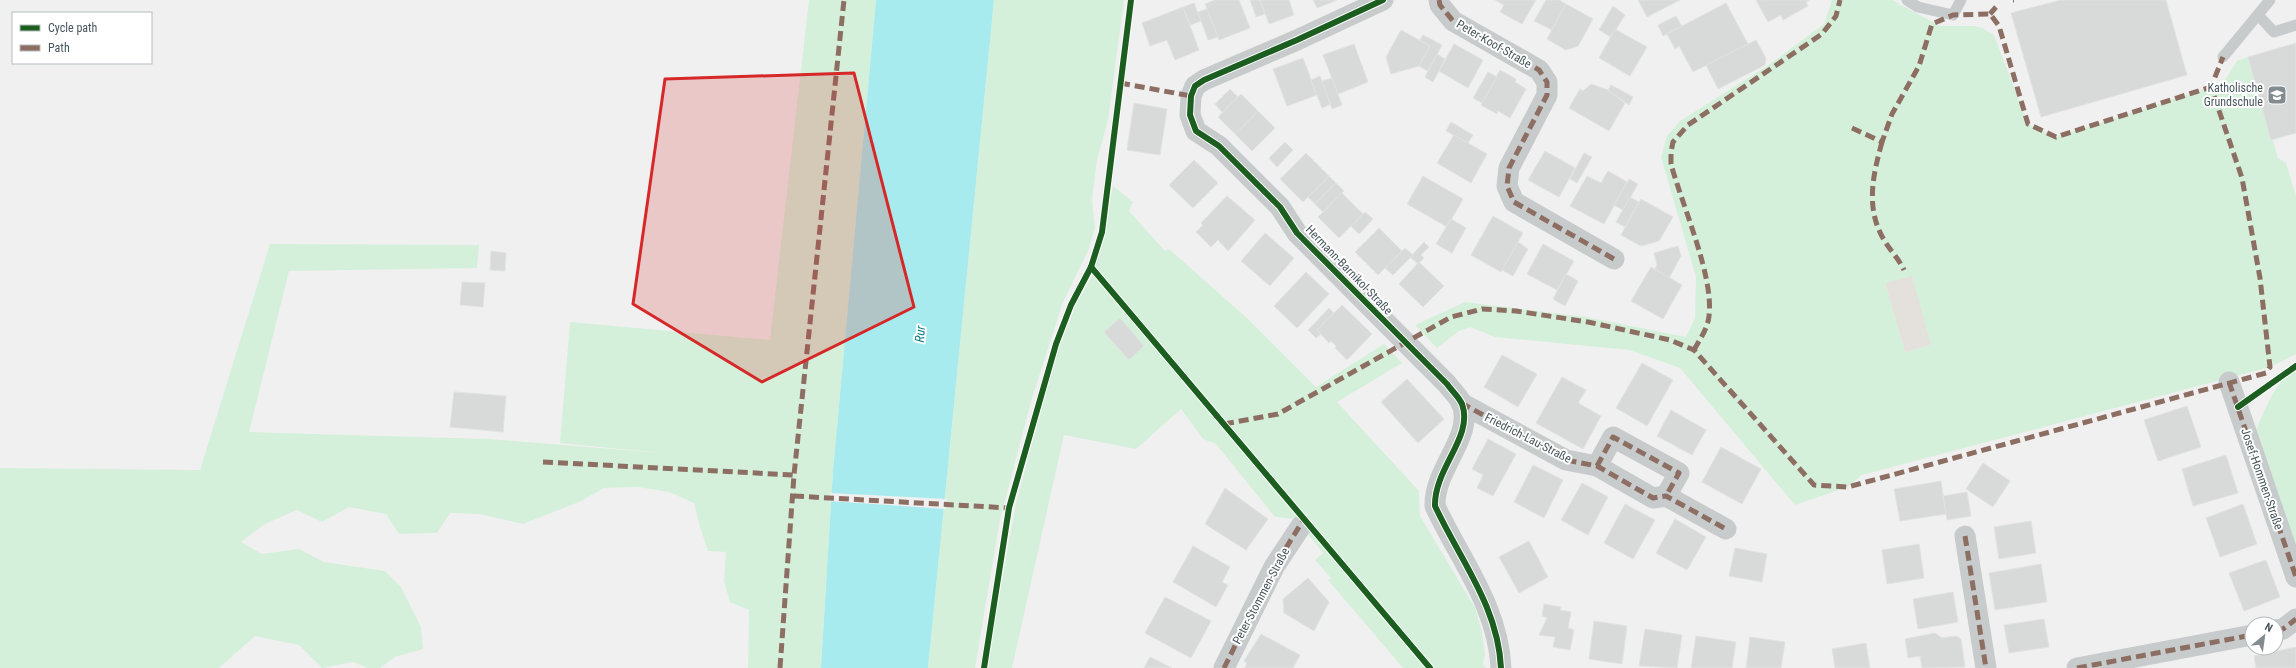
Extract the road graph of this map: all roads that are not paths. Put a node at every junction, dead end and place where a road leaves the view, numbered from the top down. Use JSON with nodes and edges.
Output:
{"nodes":[{"id":1,"x":1383,"y":0,"type":"edge"},
{"id":2,"x":1439,"y":0,"type":"edge"},
{"id":3,"x":1907,"y":0,"type":"edge"},
{"id":4,"x":1961,"y":0,"type":"edge"},
{"id":5,"x":2270,"y":0,"type":"edge"},
{"id":6,"x":2258,"y":15,"type":"junction"},
{"id":7,"x":2296,"y":25,"type":"edge"},
{"id":8,"x":2224,"y":57,"type":"dead end"},
{"id":9,"x":1614,"y":259,"type":"dead end"},
{"id":10,"x":2229,"y":382,"type":"dead end"},
{"id":11,"x":1461,"y":403,"type":"junction"},
{"id":12,"x":1597,"y":466,"type":"junction"},
{"id":13,"x":1666,"y":496,"type":"junction"},
{"id":14,"x":1301,"y":526,"type":"dead end"},
{"id":15,"x":1726,"y":529,"type":"dead end"},
{"id":16,"x":1964,"y":536,"type":"dead end"},
{"id":17,"x":2296,"y":577,"type":"edge"},
{"id":18,"x":2296,"y":619,"type":"edge"},
{"id":19,"x":2284,"y":628,"type":"edge"},
{"id":20,"x":2244,"y":637,"type":"edge"},
{"id":21,"x":1224,"y":668,"type":"edge"},
{"id":22,"x":1501,"y":668,"type":"edge"},
{"id":23,"x":1986,"y":668,"type":"edge"},
{"id":24,"x":2077,"y":668,"type":"edge"}],
"edges":[{"from":1,"to":11,"type":"street","name":"Hermann-Barnikol-Straße"},
{"from":2,"to":9,"type":"street","name":"Peter-Koof-Straße"},
{"from":3,"to":4,"type":"lane"},
{"from":5,"to":6,"type":"lane"},
{"from":6,"to":7,"type":"lane"},
{"from":6,"to":8,"type":"lane"},
{"from":10,"to":17,"type":"street","name":"Josef-Hommen-Straße"},
{"from":11,"to":12,"type":"street","name":"Friedrich-Lau-Straße"},
{"from":11,"to":22,"type":"street","name":"Hermann-Barnikol-Straße"},
{"from":12,"to":13,"type":"street","name":"Friedrich-Lau-Straße"},
{"from":12,"to":13,"type":"street"},
{"from":13,"to":15,"type":"street","name":"Friedrich-Lau-Straße"},
{"from":14,"to":21,"type":"street","name":"Peter-Stommen-Straße"},
{"from":16,"to":23,"type":"street"},
{"from":18,"to":19,"type":"street"},
{"from":20,"to":24,"type":"street"}]}
